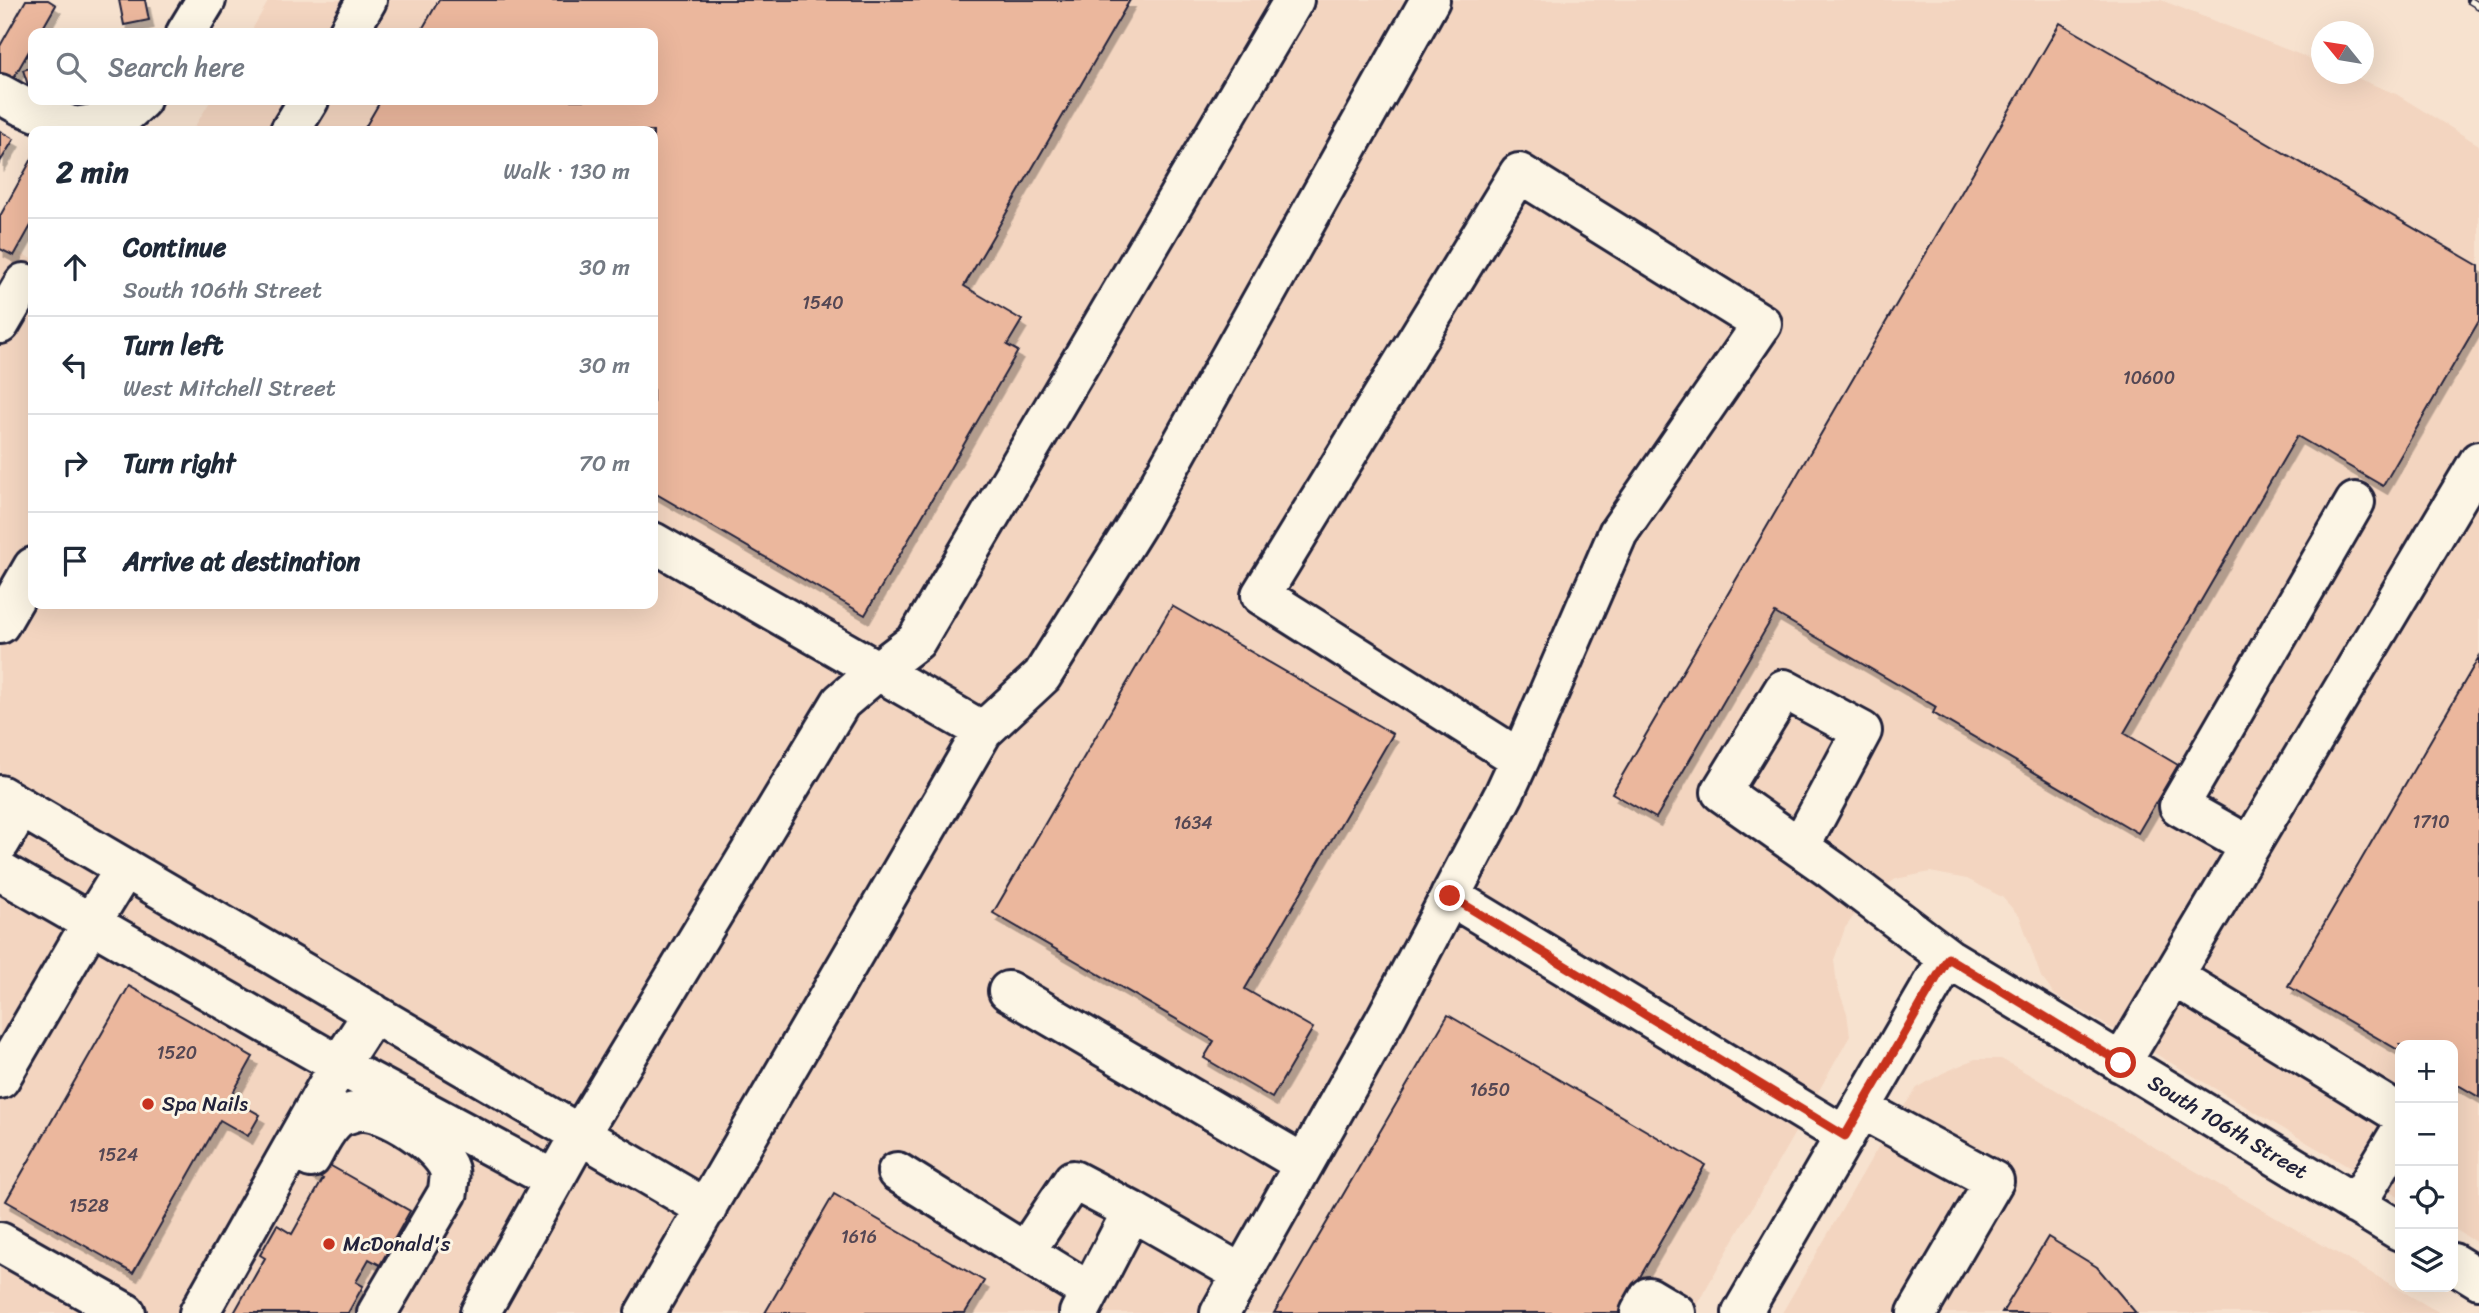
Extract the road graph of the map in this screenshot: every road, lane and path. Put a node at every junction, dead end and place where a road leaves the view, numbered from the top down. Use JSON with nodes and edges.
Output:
{"nodes":[{"id":1,"x":206,"y":0,"type":"edge"},
{"id":2,"x":368,"y":0,"type":"edge"},
{"id":3,"x":1294,"y":0,"type":"edge"},
{"id":4,"x":1430,"y":0,"type":"edge"},
{"id":5,"x":189,"y":28,"type":"edge"},
{"id":6,"x":351,"y":28,"type":"edge"},
{"id":7,"x":0,"y":94,"type":"edge"},
{"id":8,"x":136,"y":105,"type":"edge"},
{"id":9,"x":306,"y":105,"type":"edge"},
{"id":10,"x":72,"y":126,"type":"edge"},
{"id":11,"x":81,"y":126,"type":"edge"},
{"id":12,"x":293,"y":126,"type":"edge"},
{"id":13,"x":24,"y":283,"type":"dead end"},
{"id":14,"x":0,"y":324,"type":"edge"},
{"id":15,"x":2479,"y":461,"type":"edge"},
{"id":16,"x":2355,"y":502,"type":"dead end"},
{"id":17,"x":658,"y":545,"type":"edge"},
{"id":18,"x":28,"y":576,"type":"edge"},
{"id":19,"x":0,"y":624,"type":"edge"},
{"id":20,"x":877,"y":671,"type":"junction"},
{"id":21,"x":983,"y":731,"type":"junction"},
{"id":22,"x":1520,"y":759,"type":"junction"},
{"id":23,"x":10,"y":801,"type":"edge"},
{"id":24,"x":0,"y":843,"type":"edge"},
{"id":25,"x":2250,"y":846,"type":"junction"},
{"id":26,"x":1800,"y":847,"type":"dead end"},
{"id":27,"x":125,"y":869,"type":"junction"},
{"id":28,"x":0,"y":871,"type":"edge"},
{"id":29,"x":1450,"y":896,"type":"junction"},
{"id":30,"x":91,"y":923,"type":"junction"},
{"id":31,"x":1948,"y":958,"type":"junction"},
{"id":32,"x":2172,"y":976,"type":"junction"},
{"id":33,"x":1008,"y":991,"type":"dead end"},
{"id":34,"x":373,"y":1013,"type":"junction"},
{"id":35,"x":2121,"y":1063,"type":"junction"},
{"id":36,"x":339,"y":1065,"type":"junction"},
{"id":37,"x":0,"y":1079,"type":"edge"},
{"id":38,"x":2395,"y":1111,"type":"edge"},
{"id":39,"x":1853,"y":1122,"type":"junction"},
{"id":40,"x":580,"y":1135,"type":"junction"},
{"id":41,"x":2395,"y":1140,"type":"edge"},
{"id":42,"x":1304,"y":1164,"type":"junction"},
{"id":43,"x":897,"y":1172,"type":"dead end"},
{"id":44,"x":554,"y":1180,"type":"junction"},
{"id":45,"x":2356,"y":1205,"type":"junction"},
{"id":46,"x":707,"y":1209,"type":"junction"},
{"id":47,"x":1132,"y":1211,"type":"junction"},
{"id":48,"x":2397,"y":1229,"type":"edge"},
{"id":49,"x":0,"y":1242,"type":"edge"},
{"id":50,"x":1025,"y":1252,"type":"junction"},
{"id":51,"x":2458,"y":1266,"type":"edge"},
{"id":52,"x":1242,"y":1274,"type":"junction"},
{"id":53,"x":2479,"y":1279,"type":"edge"},
{"id":54,"x":1085,"y":1303,"type":"edge"},
{"id":55,"x":202,"y":1307,"type":"edge"},
{"id":56,"x":126,"y":1313,"type":"edge"},
{"id":57,"x":377,"y":1313,"type":"edge"},
{"id":58,"x":480,"y":1313,"type":"edge"},
{"id":59,"x":645,"y":1313,"type":"edge"},
{"id":60,"x":1220,"y":1313,"type":"edge"},
{"id":61,"x":1640,"y":1313,"type":"edge"},
{"id":62,"x":1676,"y":1313,"type":"edge"},
{"id":63,"x":1742,"y":1313,"type":"edge"},
{"id":64,"x":1917,"y":1313,"type":"edge"}],
"edges":[{"from":1,"to":5,"type":"street"},
{"from":2,"to":6,"type":"street"},
{"from":3,"to":20,"type":"street"},
{"from":4,"to":21,"type":"street"},
{"from":7,"to":10,"type":"street"},
{"from":8,"to":11,"type":"street"},
{"from":9,"to":12,"type":"street"},
{"from":13,"to":14,"type":"street"},
{"from":15,"to":25,"type":"street"},
{"from":16,"to":25,"type":"street"},
{"from":17,"to":20,"type":"street"},
{"from":18,"to":19,"type":"street"},
{"from":20,"to":21,"type":"street"},
{"from":20,"to":40,"type":"street"},
{"from":21,"to":46,"type":"street"},
{"from":22,"to":22,"type":"street"},
{"from":22,"to":29,"type":"street"},
{"from":23,"to":24,"type":"street"},
{"from":23,"to":27,"type":"street"},
{"from":25,"to":32,"type":"street"},
{"from":26,"to":31,"type":"street","name":"South 106th Street"},
{"from":27,"to":30,"type":"street"},
{"from":27,"to":34,"type":"street"},
{"from":28,"to":30,"type":"street"},
{"from":29,"to":39,"type":"street"},
{"from":29,"to":42,"type":"street"},
{"from":30,"to":36,"type":"street"},
{"from":30,"to":37,"type":"street"},
{"from":31,"to":35,"type":"street","name":"South 106th Street"},
{"from":31,"to":39,"type":"street"},
{"from":32,"to":35,"type":"street"},
{"from":32,"to":38,"type":"street"},
{"from":33,"to":42,"type":"street"},
{"from":34,"to":36,"type":"street"},
{"from":34,"to":40,"type":"street"},
{"from":35,"to":45,"type":"street","name":"South 106th Street"},
{"from":36,"to":44,"type":"street"},
{"from":36,"to":55,"type":"street"},
{"from":39,"to":63,"type":"street"},
{"from":39,"to":64,"type":"street"},
{"from":40,"to":44,"type":"street"},
{"from":40,"to":46,"type":"street"},
{"from":41,"to":45,"type":"street"},
{"from":42,"to":52,"type":"street"},
{"from":43,"to":50,"type":"street"},
{"from":44,"to":58,"type":"street"},
{"from":45,"to":48,"type":"street","name":"South 106th Street"},
{"from":46,"to":59,"type":"street"},
{"from":47,"to":50,"type":"street"},
{"from":47,"to":52,"type":"street"},
{"from":47,"to":54,"type":"street"},
{"from":49,"to":56,"type":"street"},
{"from":50,"to":54,"type":"street"},
{"from":51,"to":53,"type":"street"},
{"from":52,"to":60,"type":"street"},
{"from":55,"to":57,"type":"street"},
{"from":61,"to":62,"type":"street"}]}
